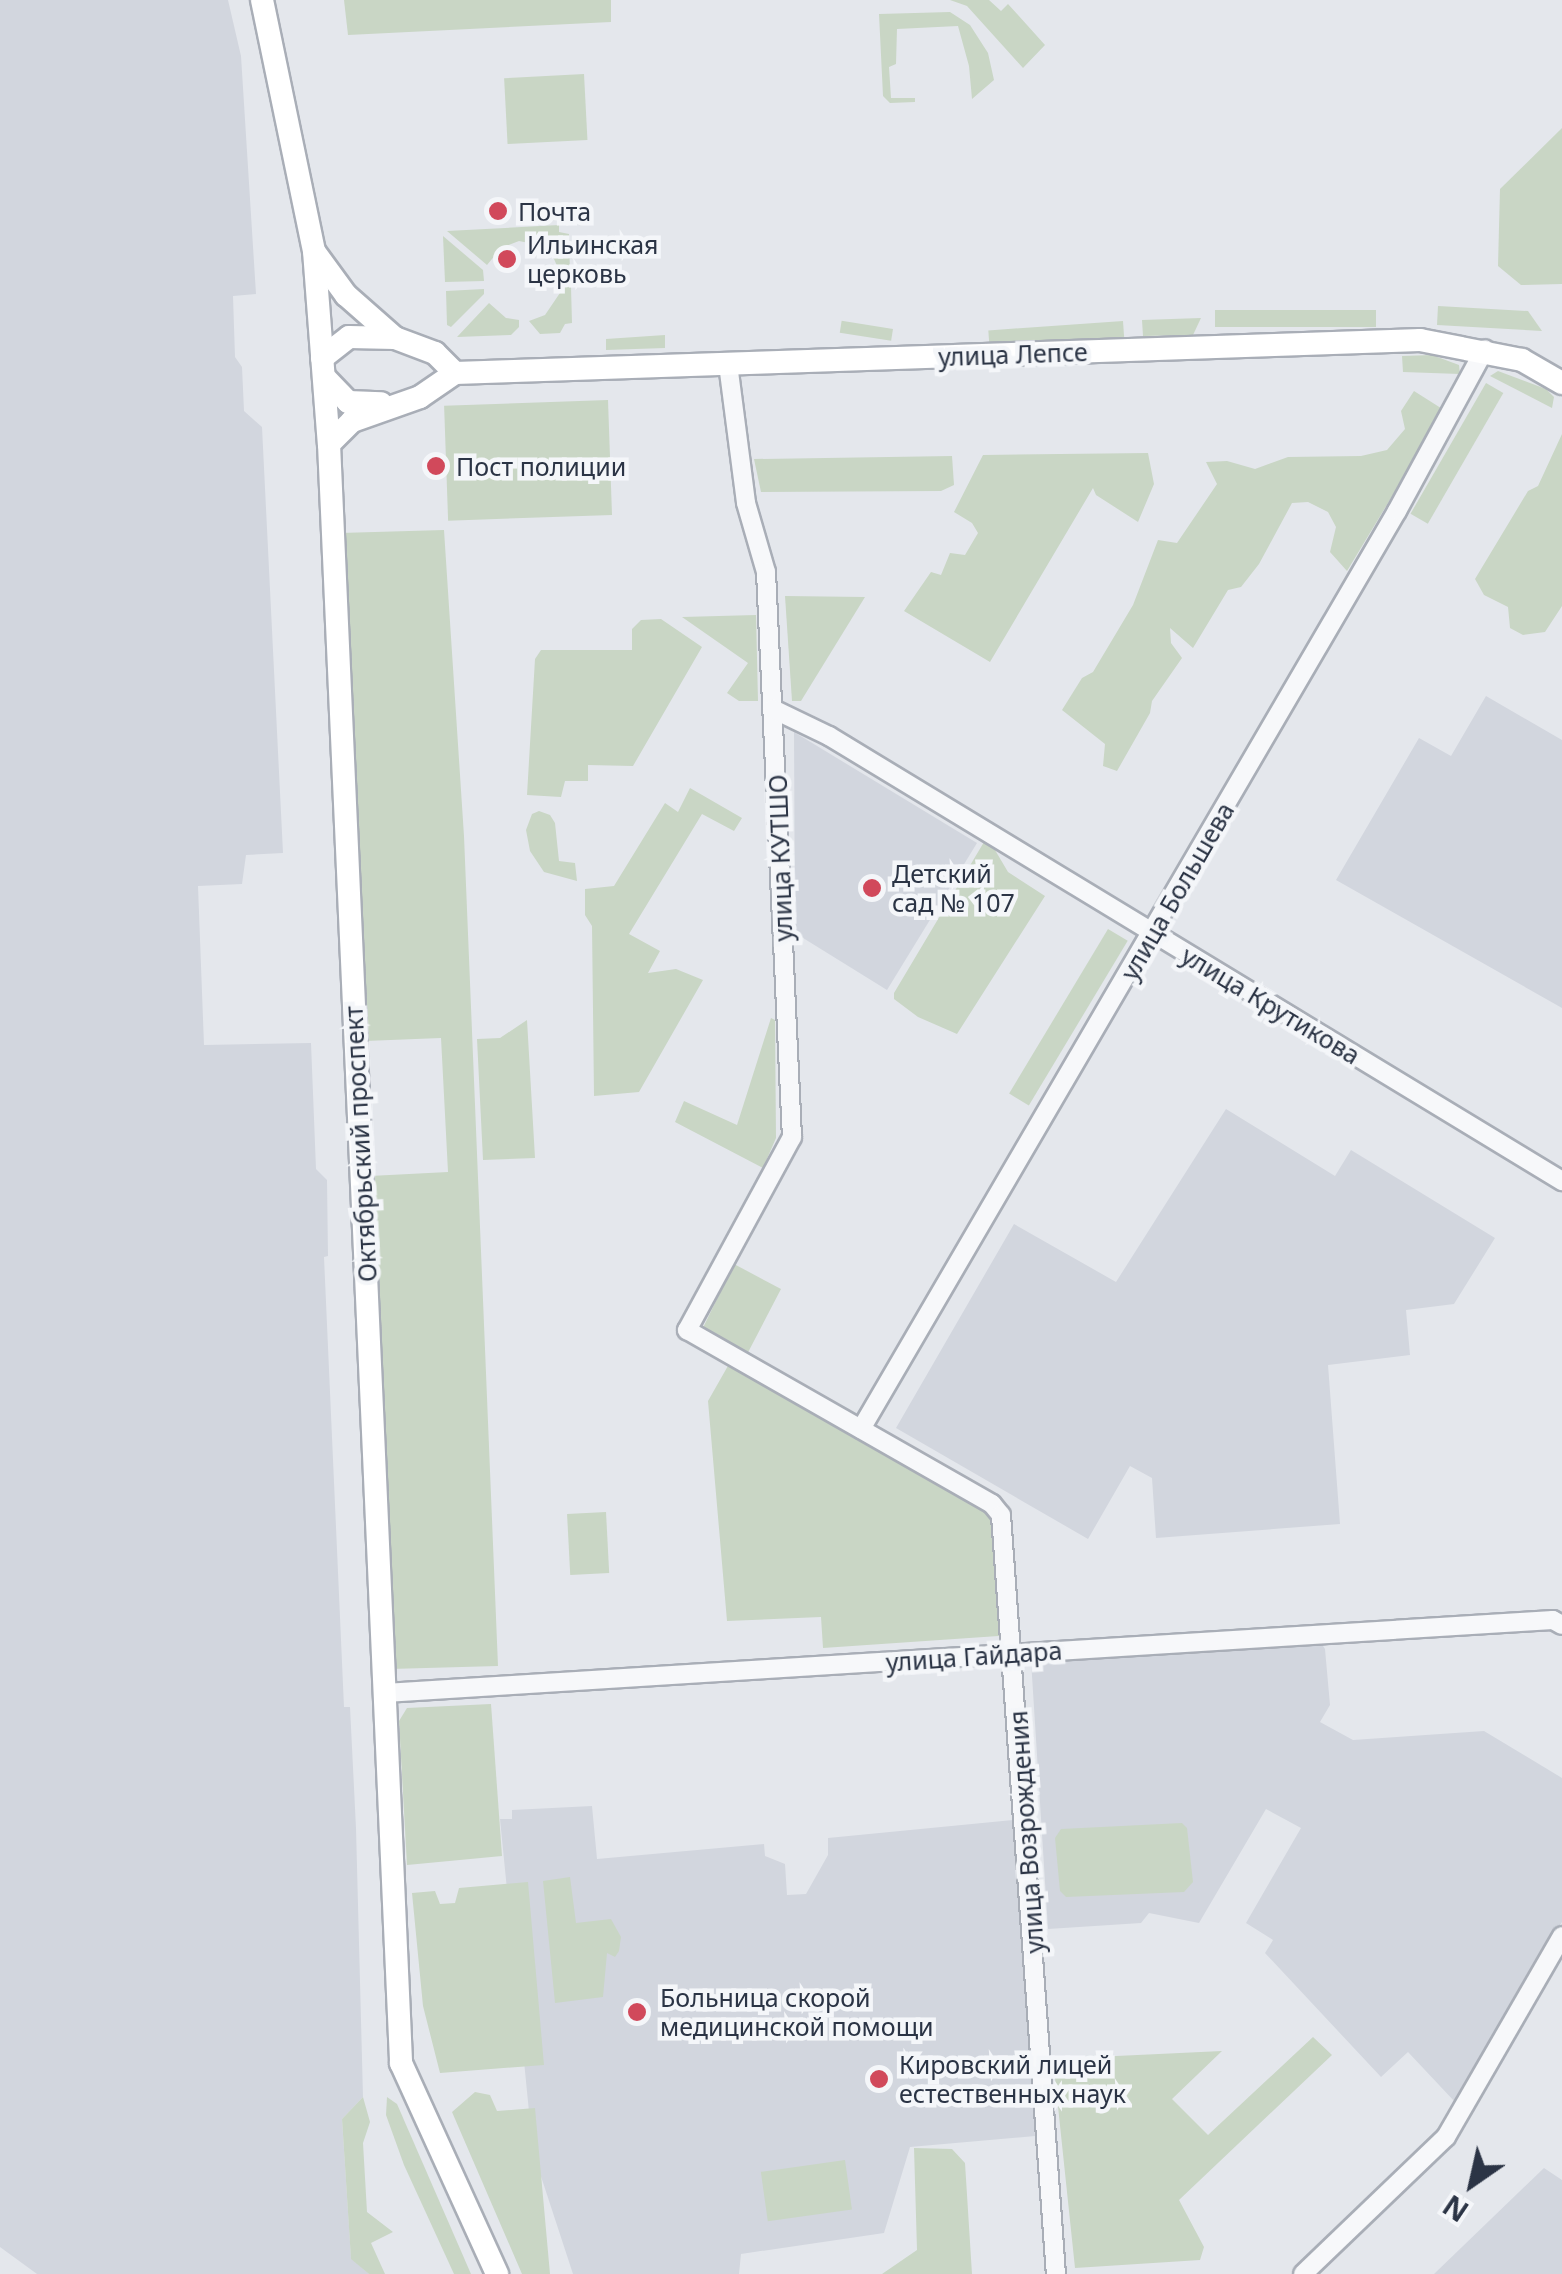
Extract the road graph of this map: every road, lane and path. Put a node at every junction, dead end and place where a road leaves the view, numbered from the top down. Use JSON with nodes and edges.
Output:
{"nodes":[{"id":1,"x":262,"y":0,"type":"edge"},
{"id":2,"x":314,"y":251,"type":"junction"},
{"id":3,"x":395,"y":338,"type":"junction"},
{"id":4,"x":1485,"y":349,"type":"junction"},
{"id":5,"x":728,"y":364,"type":"junction"},
{"id":6,"x":323,"y":368,"type":"junction"},
{"id":7,"x":455,"y":373,"type":"junction"},
{"id":8,"x":1562,"y":383,"type":"edge"},
{"id":9,"x":404,"y":402,"type":"junction"},
{"id":10,"x":329,"y":444,"type":"junction"},
{"id":11,"x":773,"y":709,"type":"junction"},
{"id":12,"x":1153,"y":933,"type":"junction"},
{"id":13,"x":1562,"y":1181,"type":"edge"},
{"id":14,"x":688,"y":1330,"type":"joint"},
{"id":15,"x":862,"y":1429,"type":"junction"},
{"id":16,"x":1562,"y":1625,"type":"edge"},
{"id":17,"x":1014,"y":1654,"type":"junction"},
{"id":18,"x":384,"y":1693,"type":"junction"},
{"id":19,"x":1562,"y":1936,"type":"edge"},
{"id":20,"x":497,"y":2274,"type":"edge"},
{"id":21,"x":1056,"y":2274,"type":"edge"},
{"id":22,"x":1304,"y":2274,"type":"edge"}],
"edges":[{"from":1,"to":2,"type":"main road","name":"Октябрьский проспект"},
{"from":2,"to":3,"type":"main road"},
{"from":2,"to":6,"type":"main road","name":"Октябрьский проспект"},
{"from":3,"to":6,"type":"main road"},
{"from":3,"to":7,"type":"main road"},
{"from":4,"to":5,"type":"main road","name":"улица Лепсе"},
{"from":4,"to":8,"type":"main road","name":"улица Лепсе"},
{"from":4,"to":12,"type":"street","name":"улица Большева"},
{"from":5,"to":7,"type":"main road","name":"улица Лепсе"},
{"from":5,"to":11,"type":"street","name":"улица КУТШО"},
{"from":6,"to":9,"type":"main road","name":"улица Лепсе"},
{"from":6,"to":10,"type":"main road","name":"Октябрьский проспект"},
{"from":7,"to":9,"type":"main road","name":"улица Лепсе"},
{"from":9,"to":10,"type":"main road","name":"улица Лепсе"},
{"from":10,"to":18,"type":"main road","name":"Октябрьский проспект"},
{"from":11,"to":12,"type":"street","name":"улица Крутикова"},
{"from":11,"to":14,"type":"street","name":"улица КУТШО"},
{"from":12,"to":13,"type":"street","name":"улица Крутикова"},
{"from":12,"to":15,"type":"street","name":"улица Большева"},
{"from":14,"to":15,"type":"street","name":"улица Возрождения"},
{"from":15,"to":17,"type":"street","name":"улица Возрождения"},
{"from":16,"to":17,"type":"street","name":"улица Гайдара"},
{"from":17,"to":18,"type":"street","name":"улица Гайдара"},
{"from":17,"to":21,"type":"street","name":"улица Возрождения"},
{"from":18,"to":20,"type":"main road","name":"Октябрьский проспект"},
{"from":19,"to":22,"type":"street"}]}
